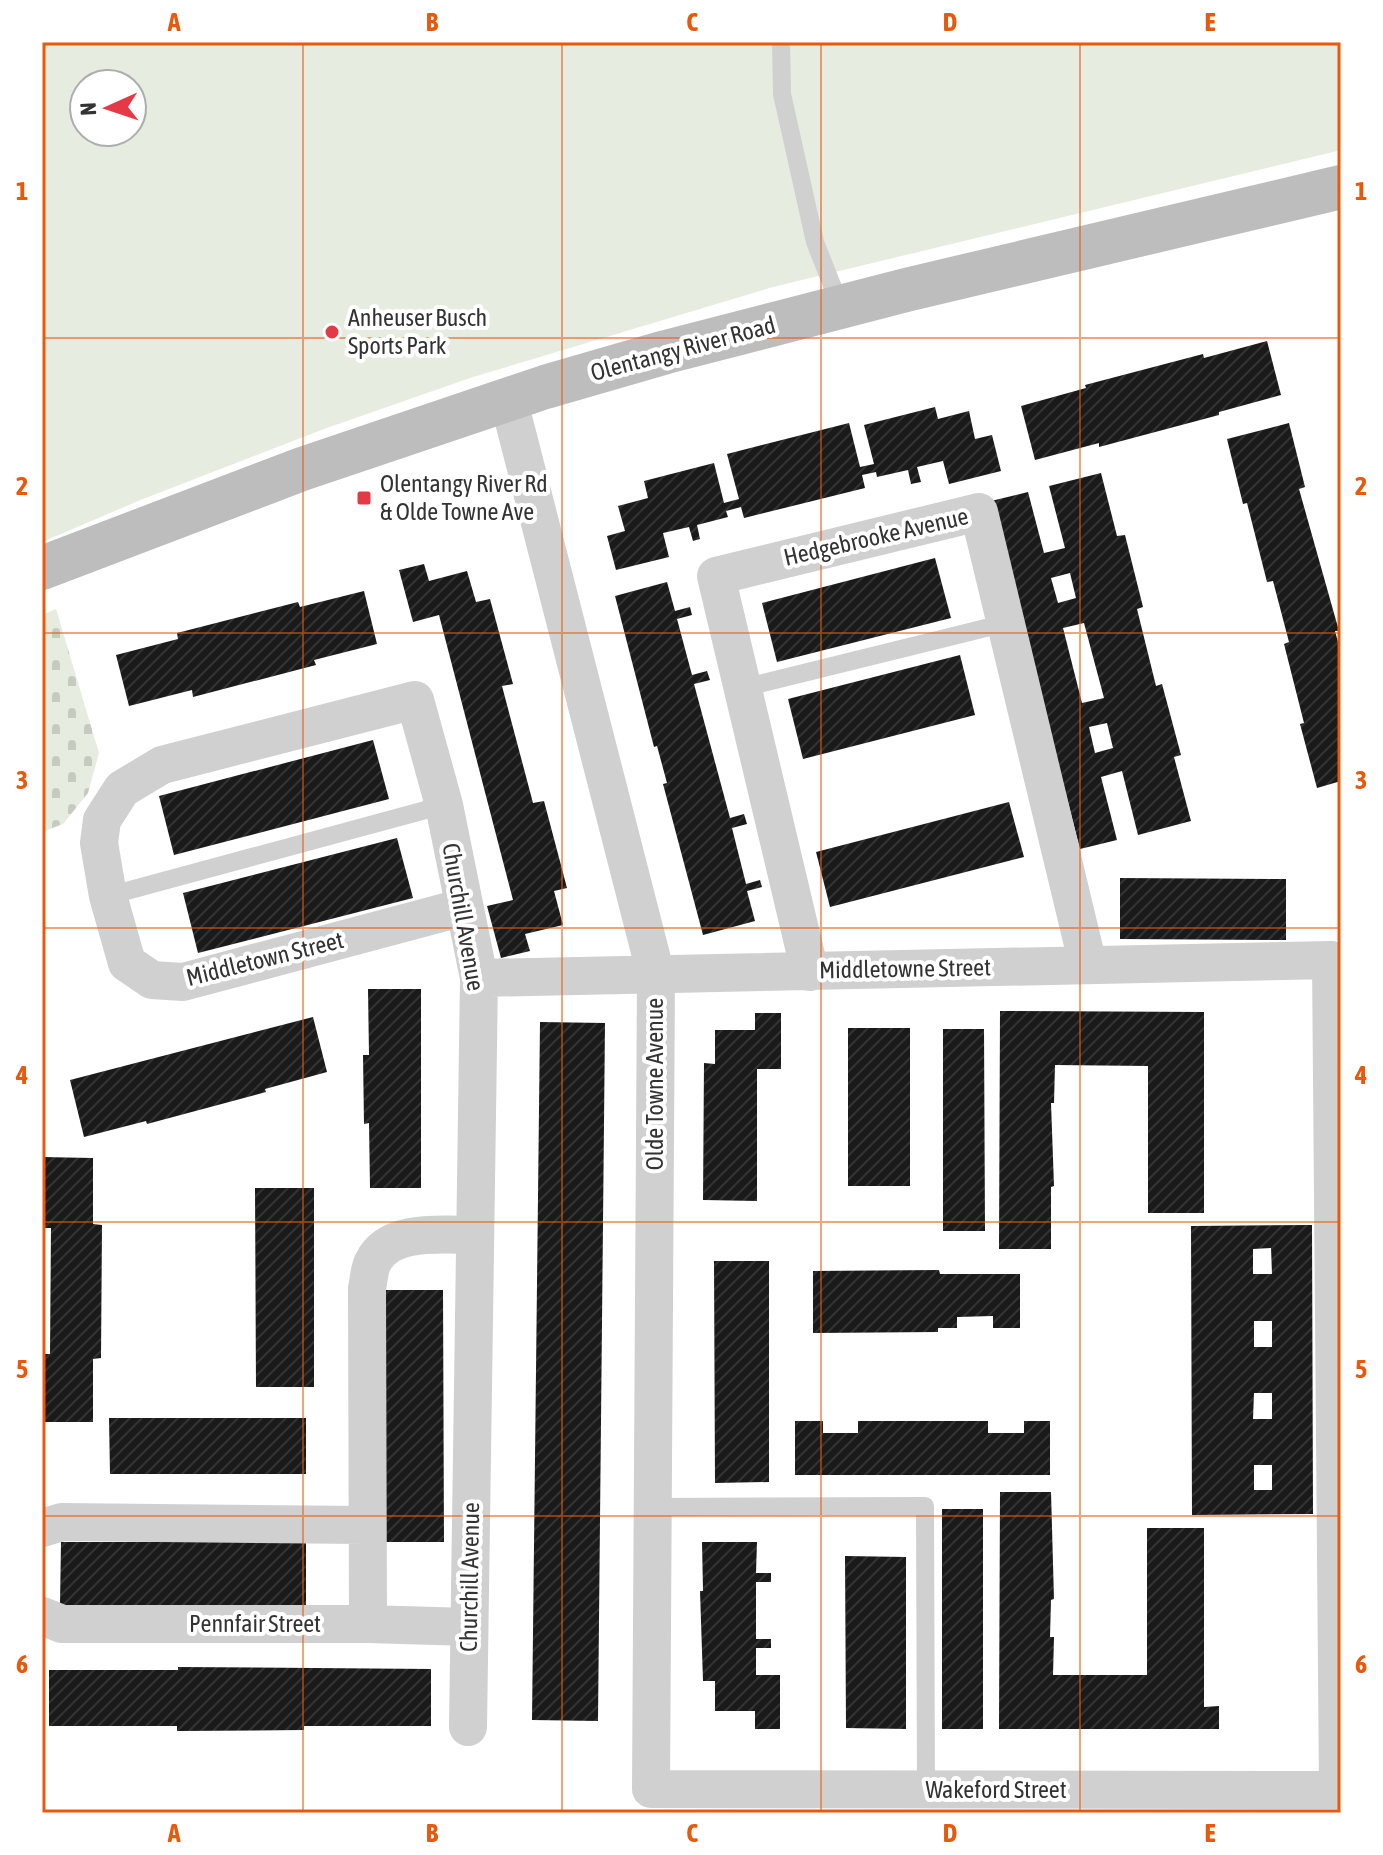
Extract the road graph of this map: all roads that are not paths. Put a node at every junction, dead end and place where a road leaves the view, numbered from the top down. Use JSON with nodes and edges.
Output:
{"nodes":[{"id":1,"x":781,"y":42,"type":"edge"},
{"id":2,"x":1341,"y":187,"type":"edge"},
{"id":3,"x":841,"y":308,"type":"junction"},
{"id":4,"x":508,"y":398,"type":"junction"},
{"id":5,"x":42,"y":568,"type":"edge"},
{"id":6,"x":1006,"y":623,"type":"junction"},
{"id":7,"x":743,"y":688,"type":"junction"},
{"id":8,"x":415,"y":700,"type":"joint"},
{"id":9,"x":444,"y":805,"type":"junction"},
{"id":10,"x":108,"y":896,"type":"junction"},
{"id":11,"x":464,"y":907,"type":"junction"},
{"id":12,"x":1088,"y":965,"type":"junction"},
{"id":13,"x":810,"y":972,"type":"junction"},
{"id":14,"x":656,"y":975,"type":"junction"},
{"id":15,"x":479,"y":978,"type":"junction"},
{"id":16,"x":474,"y":1235,"type":"junction"},
{"id":17,"x":653,"y":1507,"type":"junction"},
{"id":18,"x":366,"y":1525,"type":"junction"},
{"id":19,"x":42,"y":1528,"type":"edge"},
{"id":20,"x":42,"y":1616,"type":"edge"},
{"id":21,"x":368,"y":1624,"type":"junction"},
{"id":22,"x":469,"y":1627,"type":"junction"},
{"id":23,"x":468,"y":1727,"type":"dead end"},
{"id":24,"x":651,"y":1789,"type":"joint"},
{"id":25,"x":926,"y":1790,"type":"junction"},
{"id":26,"x":1339,"y":1790,"type":"edge"}],
"edges":[{"from":1,"to":3,"type":"lane"},
{"from":2,"to":3,"type":"main road","name":"Olentangy River Road"},
{"from":3,"to":4,"type":"main road","name":"Olentangy River Road"},
{"from":4,"to":5,"type":"main road","name":"Olentangy River Road"},
{"from":4,"to":14,"type":"street","name":"Olde Towne Avenue"},
{"from":6,"to":7,"type":"lane"},
{"from":6,"to":7,"type":"street","name":"Hedgebrooke Avenue"},
{"from":6,"to":12,"type":"street","name":"Hedgebrooke Avenue"},
{"from":7,"to":13,"type":"street","name":"Hedgebrooke Avenue"},
{"from":8,"to":9,"type":"street","name":"Churchill Avenue"},
{"from":8,"to":10,"type":"street","name":"Middletown Street"},
{"from":9,"to":10,"type":"lane"},
{"from":9,"to":11,"type":"street","name":"Churchill Avenue"},
{"from":10,"to":11,"type":"street","name":"Middletown Street"},
{"from":11,"to":15,"type":"street","name":"Churchill Avenue"},
{"from":12,"to":13,"type":"street","name":"Middletowne Street"},
{"from":12,"to":26,"type":"street","name":"Middletowne Street"},
{"from":13,"to":14,"type":"street","name":"Middletowne Street"},
{"from":14,"to":15,"type":"street","name":"Middletowne Street"},
{"from":14,"to":17,"type":"street","name":"Olde Towne Avenue"},
{"from":15,"to":16,"type":"street","name":"Churchill Avenue"},
{"from":16,"to":18,"type":"street"},
{"from":16,"to":22,"type":"street","name":"Churchill Avenue"},
{"from":17,"to":24,"type":"street","name":"Olde Towne Avenue"},
{"from":17,"to":25,"type":"lane"},
{"from":18,"to":19,"type":"street"},
{"from":18,"to":21,"type":"street"},
{"from":20,"to":21,"type":"street","name":"Pennfair Street"},
{"from":21,"to":22,"type":"street","name":"Pennfair Street"},
{"from":22,"to":23,"type":"street","name":"Churchill Avenue"},
{"from":24,"to":25,"type":"street","name":"Wakeford Street"},
{"from":25,"to":26,"type":"street","name":"Wakeford Street"}]}
